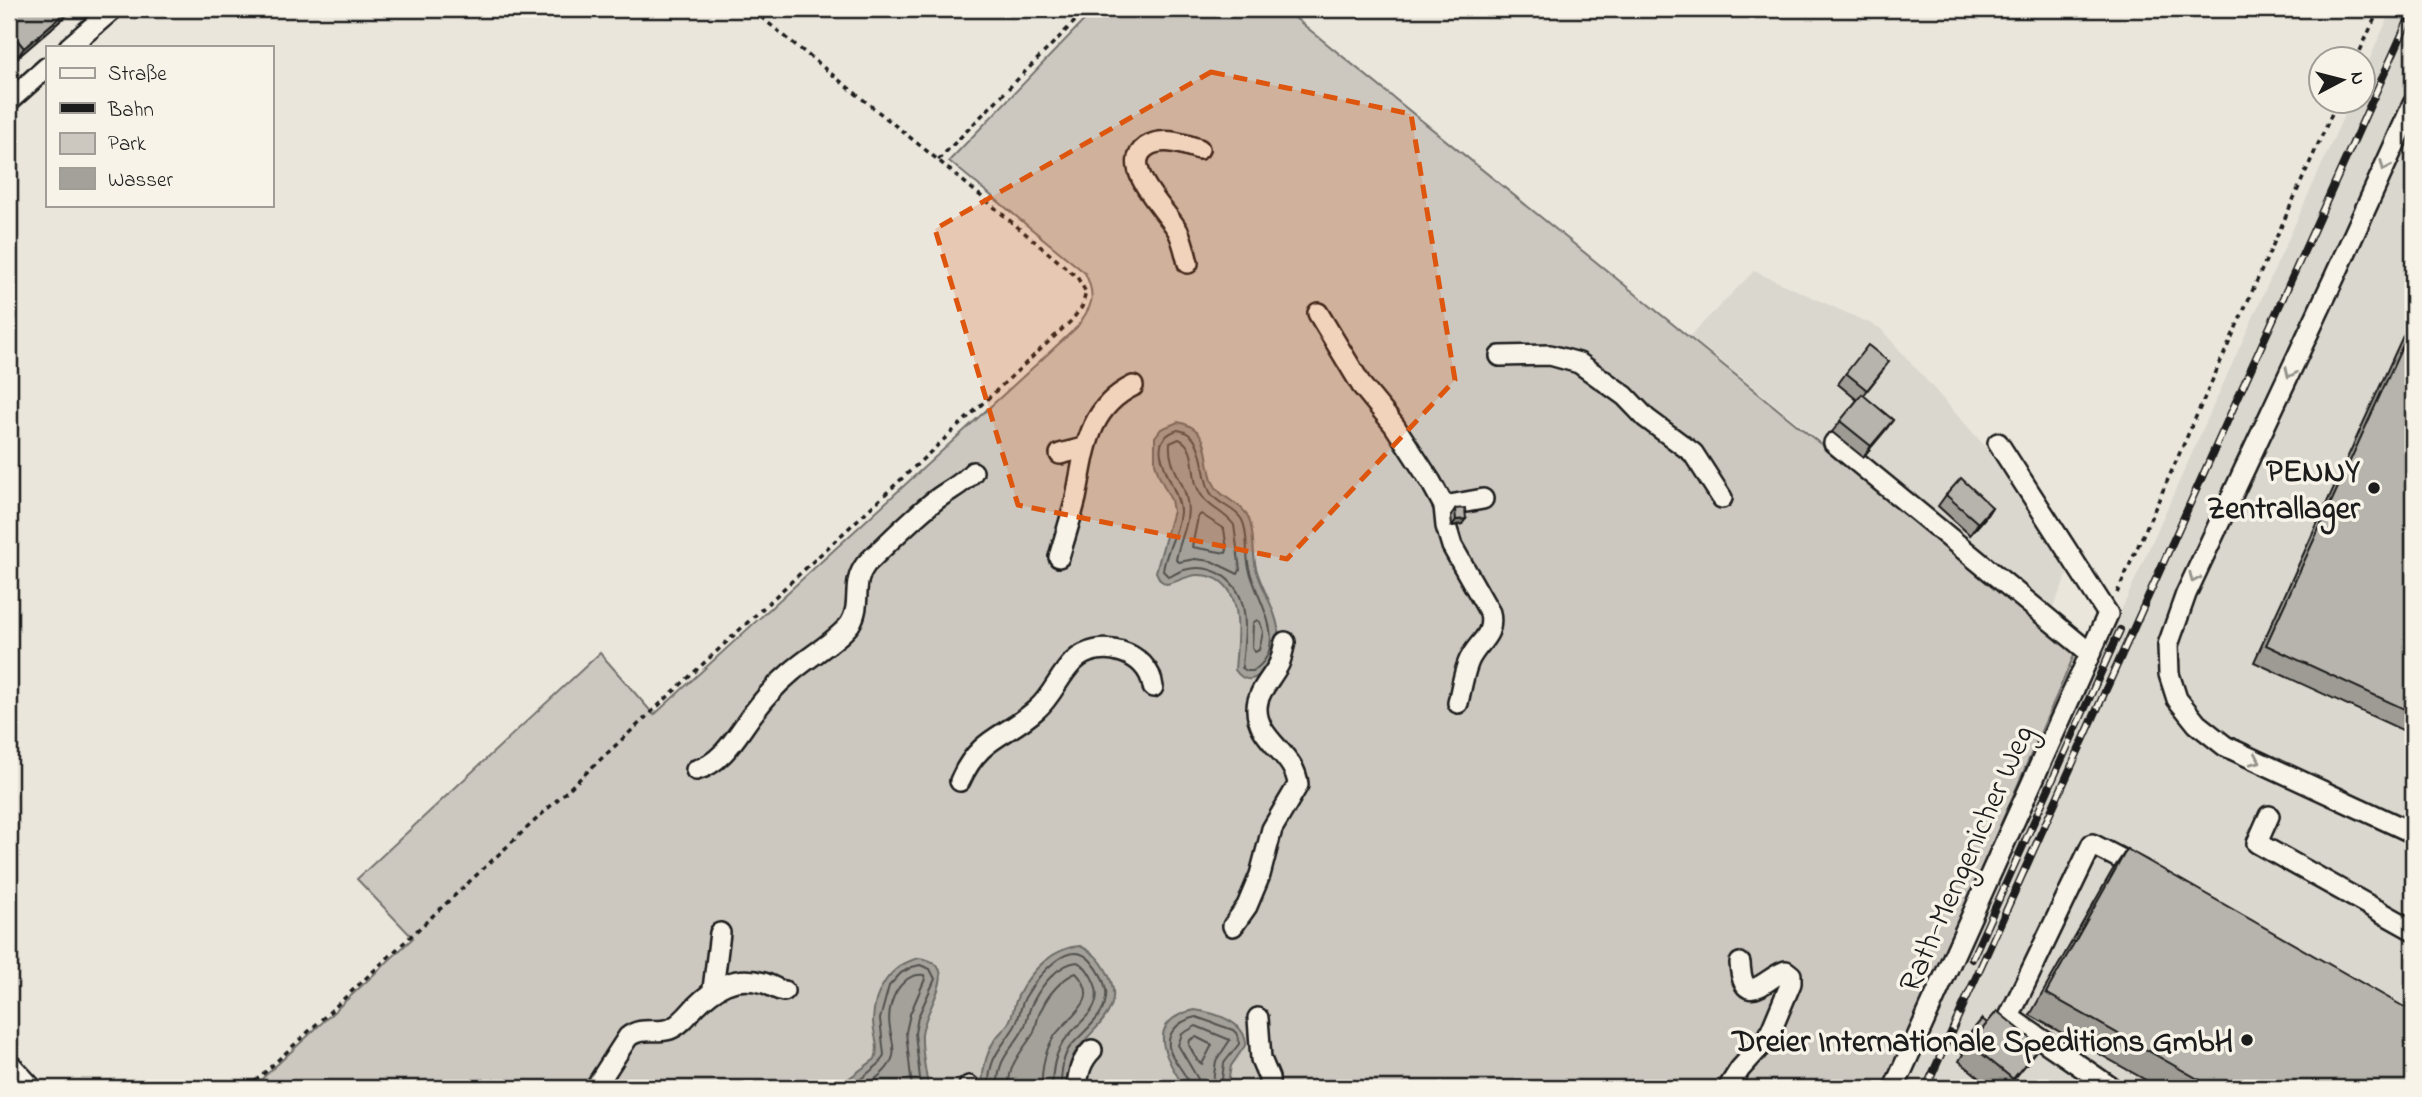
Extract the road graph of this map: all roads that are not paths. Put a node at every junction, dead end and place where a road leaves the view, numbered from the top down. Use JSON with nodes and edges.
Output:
{"nodes":[{"id":1,"x":113,"y":9,"type":"edge"},
{"id":2,"x":70,"y":46,"type":"edge"},
{"id":3,"x":46,"y":68,"type":"edge"},
{"id":4,"x":9,"y":101,"type":"edge"},
{"id":5,"x":2413,"y":104,"type":"edge"},
{"id":6,"x":1199,"y":149,"type":"dead end"},
{"id":7,"x":1188,"y":263,"type":"dead end"},
{"id":8,"x":1318,"y":313,"type":"dead end"},
{"id":9,"x":1500,"y":356,"type":"dead end"},
{"id":10,"x":1133,"y":386,"type":"dead end"},
{"id":11,"x":1834,"y":443,"type":"dead end"},
{"id":12,"x":1998,"y":443,"type":"dead end"},
{"id":13,"x":1084,"y":448,"type":"junction"},
{"id":14,"x":1060,"y":454,"type":"dead end"},
{"id":15,"x":973,"y":472,"type":"dead end"},
{"id":16,"x":1722,"y":498,"type":"dead end"},
{"id":17,"x":1483,"y":499,"type":"dead end"},
{"id":18,"x":1444,"y":506,"type":"junction"},
{"id":19,"x":1059,"y":556,"type":"dead end"},
{"id":20,"x":1285,"y":642,"type":"dead end"},
{"id":21,"x":2090,"y":653,"type":"junction"},
{"id":22,"x":1153,"y":687,"type":"dead end"},
{"id":23,"x":1458,"y":703,"type":"dead end"},
{"id":24,"x":696,"y":770,"type":"dead end"},
{"id":25,"x":960,"y":781,"type":"dead end"},
{"id":26,"x":2269,"y":816,"type":"dead end"},
{"id":27,"x":2413,"y":832,"type":"edge"},
{"id":28,"x":2160,"y":880,"type":"edge"},
{"id":29,"x":1233,"y":926,"type":"dead end"},
{"id":30,"x":2413,"y":930,"type":"edge"},
{"id":31,"x":720,"y":933,"type":"dead end"},
{"id":32,"x":1740,"y":963,"type":"dead end"},
{"id":33,"x":713,"y":989,"type":"junction"},
{"id":34,"x":784,"y":991,"type":"dead end"},
{"id":35,"x":1258,"y":1018,"type":"dead end"},
{"id":36,"x":1092,"y":1050,"type":"dead end"},
{"id":37,"x":9,"y":1063,"type":"edge"},
{"id":38,"x":32,"y":1088,"type":"edge"},
{"id":39,"x":594,"y":1088,"type":"edge"},
{"id":40,"x":1077,"y":1088,"type":"edge"},
{"id":41,"x":1269,"y":1088,"type":"edge"},
{"id":42,"x":1728,"y":1088,"type":"edge"},
{"id":43,"x":1894,"y":1088,"type":"edge"},
{"id":44,"x":2112,"y":1088,"type":"edge"}],
"edges":[{"from":1,"to":2,"type":"street"},
{"from":3,"to":4,"type":"street"},
{"from":5,"to":27,"type":"street","one_way":true},
{"from":6,"to":7,"type":"street"},
{"from":8,"to":18,"type":"street"},
{"from":9,"to":16,"type":"street"},
{"from":10,"to":13,"type":"street"},
{"from":11,"to":21,"type":"street"},
{"from":12,"to":21,"type":"street","name":"Rath-Mengenicher Weg"},
{"from":13,"to":14,"type":"street"},
{"from":13,"to":19,"type":"street"},
{"from":15,"to":24,"type":"street"},
{"from":17,"to":18,"type":"street"},
{"from":18,"to":23,"type":"street"},
{"from":20,"to":29,"type":"street"},
{"from":21,"to":43,"type":"street","name":"Rath-Mengenicher Weg"},
{"from":22,"to":25,"type":"street"},
{"from":26,"to":30,"type":"street"},
{"from":28,"to":44,"type":"street"},
{"from":31,"to":33,"type":"street"},
{"from":32,"to":42,"type":"street"},
{"from":33,"to":34,"type":"street"},
{"from":33,"to":39,"type":"street"},
{"from":35,"to":41,"type":"street"},
{"from":36,"to":40,"type":"street"},
{"from":37,"to":38,"type":"street"}]}
